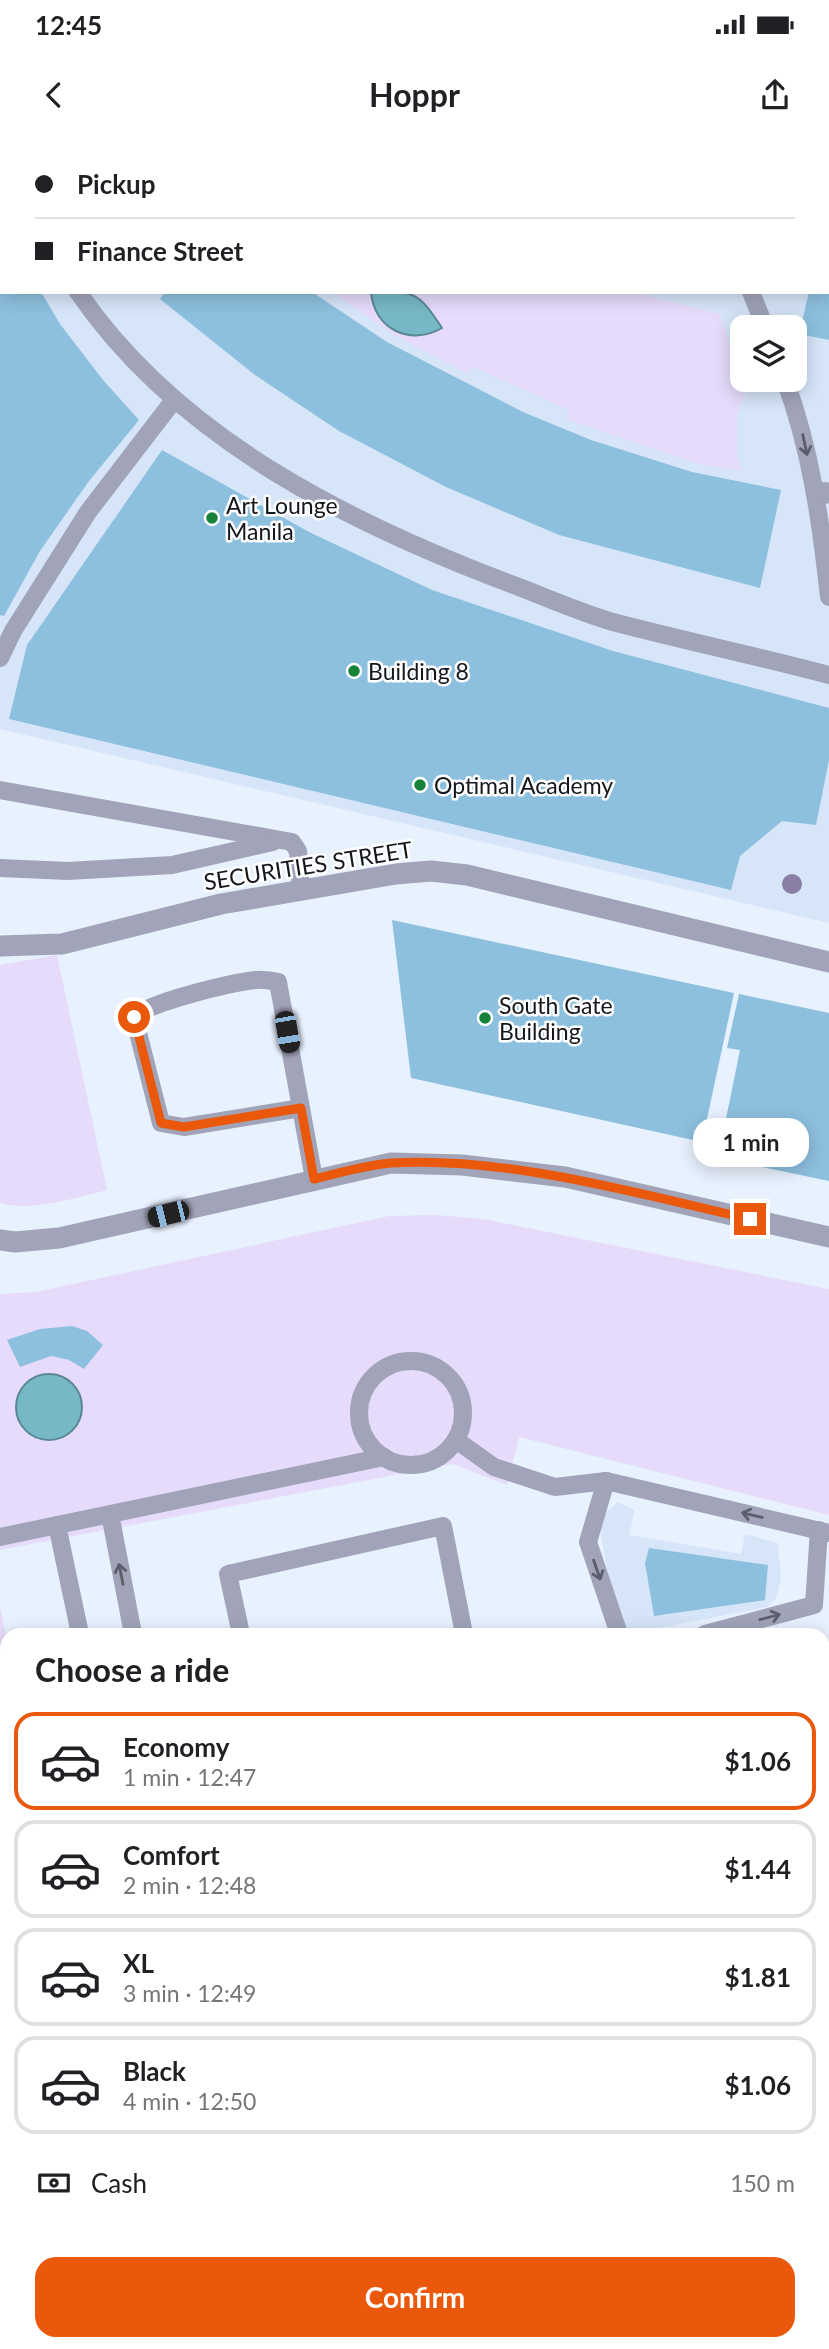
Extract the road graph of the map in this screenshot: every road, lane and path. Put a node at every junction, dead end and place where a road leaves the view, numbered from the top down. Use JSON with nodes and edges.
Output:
{"nodes":[{"id":1,"x":80,"y":294,"type":"edge"},
{"id":2,"x":752,"y":294,"type":"edge"},
{"id":3,"x":760,"y":315,"type":"edge"},
{"id":4,"x":789,"y":392,"type":"edge"},
{"id":5,"x":174,"y":400,"type":"junction"},
{"id":6,"x":822,"y":493,"type":"edge"},
{"id":7,"x":829,"y":597,"type":"edge"},
{"id":8,"x":0,"y":659,"type":"edge"},
{"id":9,"x":829,"y":675,"type":"edge"},
{"id":10,"x":0,"y":790,"type":"edge"},
{"id":11,"x":280,"y":840,"type":"junction"},
{"id":12,"x":0,"y":868,"type":"edge"},
{"id":13,"x":301,"y":890,"type":"junction"},
{"id":14,"x":0,"y":946,"type":"edge"},
{"id":15,"x":829,"y":962,"type":"edge"},
{"id":16,"x":301,"y":1108,"type":"junction"},
{"id":17,"x":314,"y":1179,"type":"junction"},
{"id":18,"x":829,"y":1237,"type":"edge"},
{"id":19,"x":0,"y":1240,"type":"edge"},
{"id":20,"x":456,"y":1440,"type":"junction"},
{"id":21,"x":384,"y":1457,"type":"junction"},
{"id":22,"x":606,"y":1481,"type":"junction"},
{"id":23,"x":110,"y":1514,"type":"junction"},
{"id":24,"x":57,"y":1525,"type":"junction"},
{"id":25,"x":824,"y":1531,"type":"edge"},
{"id":26,"x":0,"y":1537,"type":"edge"},
{"id":27,"x":79,"y":1628,"type":"edge"},
{"id":28,"x":132,"y":1628,"type":"edge"},
{"id":29,"x":240,"y":1628,"type":"edge"},
{"id":30,"x":463,"y":1628,"type":"edge"},
{"id":31,"x":617,"y":1628,"type":"edge"},
{"id":32,"x":728,"y":1628,"type":"edge"}],
"edges":[{"from":1,"to":5,"type":"lane"},
{"from":2,"to":3,"type":"lane"},
{"from":4,"to":6,"type":"lane","one_way":true},
{"from":5,"to":8,"type":"lane"},
{"from":5,"to":9,"type":"lane"},
{"from":6,"to":7,"type":"lane"},
{"from":10,"to":11,"type":"lane"},
{"from":11,"to":12,"type":"lane"},
{"from":11,"to":13,"type":"lane"},
{"from":13,"to":14,"type":"street","name":"SECURITIES STREET"},
{"from":13,"to":15,"type":"street","name":"SECURITIES STREET"},
{"from":16,"to":16,"type":"lane"},
{"from":16,"to":17,"type":"lane"},
{"from":17,"to":18,"type":"street"},
{"from":17,"to":19,"type":"street"},
{"from":20,"to":21,"type":"lane"},
{"from":20,"to":21,"type":"lane"},
{"from":20,"to":22,"type":"lane"},
{"from":21,"to":23,"type":"lane"},
{"from":25,"to":22,"type":"lane","one_way":true},
{"from":22,"to":31,"type":"lane","one_way":true},
{"from":23,"to":24,"type":"lane"},
{"from":28,"to":23,"type":"lane","one_way":true},
{"from":24,"to":26,"type":"lane"},
{"from":24,"to":27,"type":"lane"},
{"from":32,"to":25,"type":"lane","one_way":true},
{"from":29,"to":30,"type":"lane"}]}
